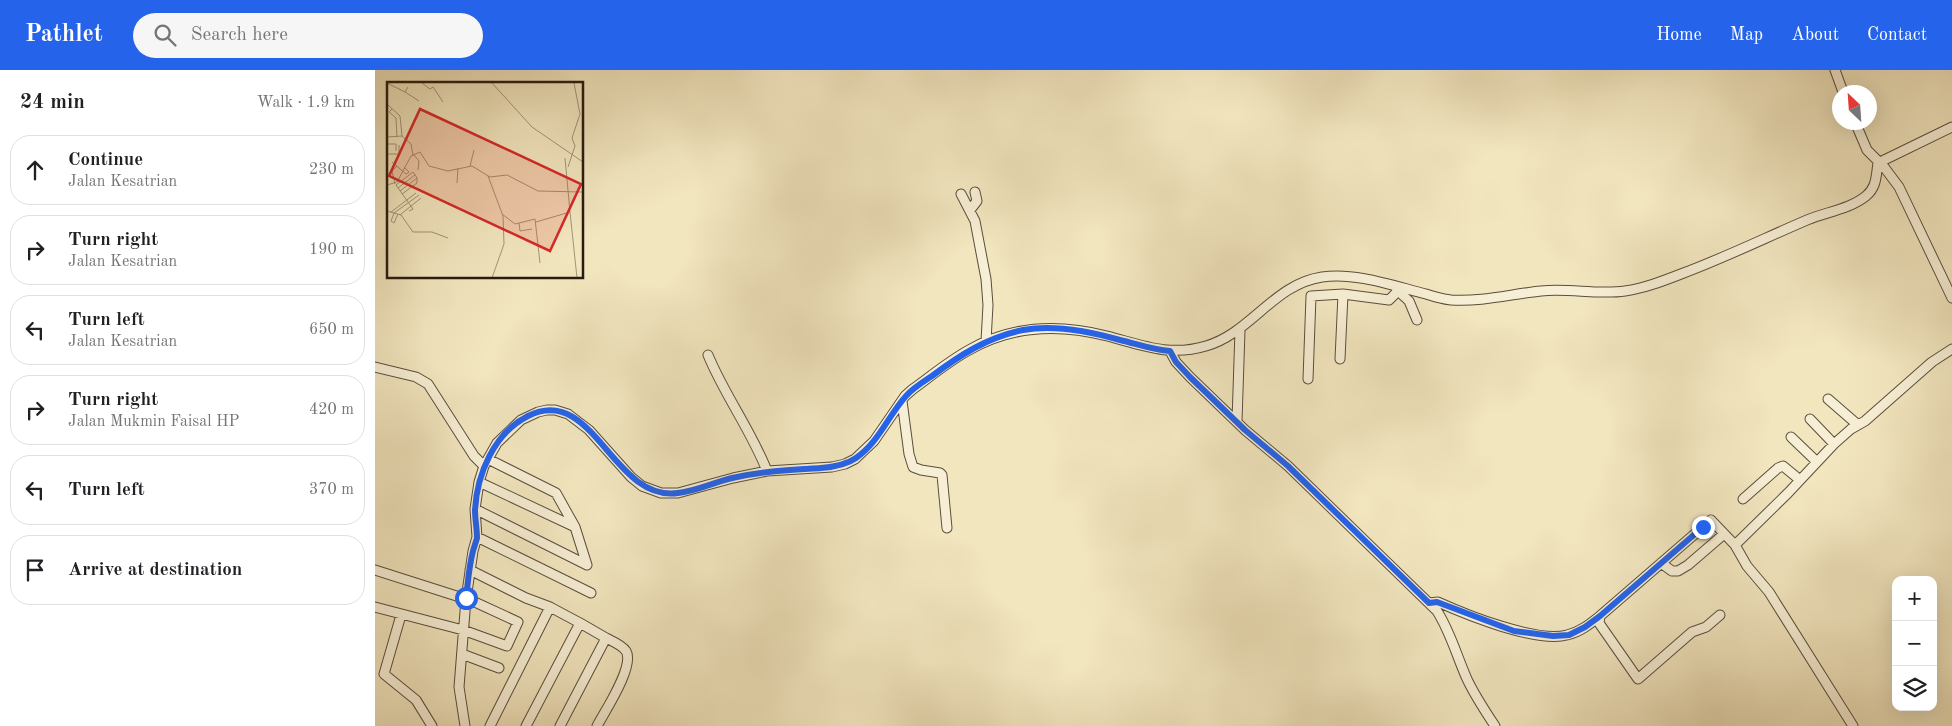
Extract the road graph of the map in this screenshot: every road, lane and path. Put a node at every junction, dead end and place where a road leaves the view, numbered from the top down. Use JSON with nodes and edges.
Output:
{"nodes":[{"id":1,"x":1835,"y":70,"type":"edge"},
{"id":2,"x":1840,"y":85,"type":"edge"},
{"id":3,"x":1952,"y":127,"type":"edge"},
{"id":4,"x":1858,"y":130,"type":"edge"},
{"id":5,"x":1878,"y":163,"type":"junction"},
{"id":6,"x":975,"y":192,"type":"dead end"},
{"id":7,"x":961,"y":194,"type":"dead end"},
{"id":8,"x":970,"y":210,"type":"junction"},
{"id":9,"x":1398,"y":289,"type":"junction"},
{"id":10,"x":1343,"y":294,"type":"junction"},
{"id":11,"x":1952,"y":298,"type":"edge"},
{"id":12,"x":1417,"y":320,"type":"dead end"},
{"id":13,"x":1240,"y":330,"type":"junction"},
{"id":14,"x":986,"y":341,"type":"junction"},
{"id":15,"x":1952,"y":349,"type":"edge"},
{"id":16,"x":1170,"y":351,"type":"junction"},
{"id":17,"x":707,"y":355,"type":"dead end"},
{"id":18,"x":1340,"y":359,"type":"dead end"},
{"id":19,"x":375,"y":367,"type":"edge"},
{"id":20,"x":1308,"y":379,"type":"dead end"},
{"id":21,"x":1828,"y":399,"type":"dead end"},
{"id":22,"x":902,"y":401,"type":"junction"},
{"id":23,"x":1809,"y":420,"type":"dead end"},
{"id":24,"x":1237,"y":421,"type":"junction"},
{"id":25,"x":1858,"y":425,"type":"junction"},
{"id":26,"x":1791,"y":437,"type":"dead end"},
{"id":27,"x":1834,"y":444,"type":"junction"},
{"id":28,"x":1816,"y":461,"type":"junction"},
{"id":29,"x":486,"y":463,"type":"junction"},
{"id":30,"x":767,"y":471,"type":"junction"},
{"id":31,"x":1800,"y":480,"type":"junction"},
{"id":32,"x":479,"y":482,"type":"junction"},
{"id":33,"x":1743,"y":499,"type":"dead end"},
{"id":34,"x":475,"y":509,"type":"junction"},
{"id":35,"x":575,"y":527,"type":"junction"},
{"id":36,"x":947,"y":528,"type":"dead end"},
{"id":37,"x":1724,"y":534,"type":"junction"},
{"id":38,"x":477,"y":537,"type":"junction"},
{"id":39,"x":1735,"y":545,"type":"junction"},
{"id":40,"x":1661,"y":563,"type":"junction"},
{"id":41,"x":375,"y":570,"type":"edge"},
{"id":42,"x":470,"y":570,"type":"junction"},
{"id":43,"x":591,"y":593,"type":"dead end"},
{"id":44,"x":466,"y":599,"type":"junction"},
{"id":45,"x":1429,"y":603,"type":"junction"},
{"id":46,"x":375,"y":607,"type":"edge"},
{"id":47,"x":551,"y":607,"type":"junction"},
{"id":48,"x":401,"y":614,"type":"junction"},
{"id":49,"x":1720,"y":615,"type":"dead end"},
{"id":50,"x":1600,"y":616,"type":"junction"},
{"id":51,"x":580,"y":622,"type":"junction"},
{"id":52,"x":463,"y":630,"type":"junction"},
{"id":53,"x":606,"y":638,"type":"junction"},
{"id":54,"x":462,"y":654,"type":"junction"},
{"id":55,"x":499,"y":668,"type":"dead end"},
{"id":56,"x":432,"y":726,"type":"edge"},
{"id":57,"x":465,"y":726,"type":"edge"},
{"id":58,"x":490,"y":726,"type":"edge"},
{"id":59,"x":526,"y":726,"type":"edge"},
{"id":60,"x":560,"y":726,"type":"edge"},
{"id":61,"x":597,"y":726,"type":"edge"},
{"id":62,"x":1495,"y":726,"type":"edge"},
{"id":63,"x":1853,"y":726,"type":"edge"}],
"edges":[{"from":1,"to":2,"type":"street"},
{"from":3,"to":5,"type":"street"},
{"from":4,"to":5,"type":"street"},
{"from":5,"to":9,"type":"street"},
{"from":5,"to":11,"type":"street"},
{"from":6,"to":8,"type":"street"},
{"from":7,"to":8,"type":"street"},
{"from":8,"to":14,"type":"street"},
{"from":9,"to":10,"type":"street"},
{"from":9,"to":12,"type":"street"},
{"from":9,"to":13,"type":"street"},
{"from":10,"to":18,"type":"street"},
{"from":10,"to":20,"type":"street"},
{"from":13,"to":16,"type":"street"},
{"from":13,"to":24,"type":"street"},
{"from":14,"to":16,"type":"street"},
{"from":14,"to":22,"type":"street"},
{"from":15,"to":25,"type":"street"},
{"from":16,"to":24,"type":"street"},
{"from":17,"to":30,"type":"street"},
{"from":19,"to":29,"type":"street"},
{"from":21,"to":25,"type":"street"},
{"from":22,"to":30,"type":"street"},
{"from":22,"to":36,"type":"street"},
{"from":23,"to":27,"type":"street"},
{"from":24,"to":45,"type":"street"},
{"from":25,"to":27,"type":"street"},
{"from":26,"to":28,"type":"street"},
{"from":27,"to":28,"type":"street"},
{"from":28,"to":31,"type":"street"},
{"from":29,"to":30,"type":"street"},
{"from":29,"to":32,"type":"street"},
{"from":29,"to":35,"type":"street"},
{"from":31,"to":33,"type":"street"},
{"from":31,"to":39,"type":"street"},
{"from":32,"to":34,"type":"street"},
{"from":32,"to":35,"type":"street"},
{"from":34,"to":35,"type":"street"},
{"from":34,"to":38,"type":"street"},
{"from":37,"to":39,"type":"street"},
{"from":37,"to":40,"type":"street"},
{"from":37,"to":40,"type":"street"},
{"from":38,"to":42,"type":"street"},
{"from":38,"to":43,"type":"street"},
{"from":39,"to":63,"type":"street"},
{"from":40,"to":50,"type":"street"},
{"from":41,"to":44,"type":"street"},
{"from":42,"to":44,"type":"street"},
{"from":42,"to":47,"type":"street"},
{"from":44,"to":52,"type":"street"},
{"from":44,"to":52,"type":"street"},
{"from":45,"to":50,"type":"street"},
{"from":45,"to":62,"type":"street"},
{"from":46,"to":48,"type":"street"},
{"from":47,"to":51,"type":"street"},
{"from":47,"to":58,"type":"street"},
{"from":48,"to":52,"type":"street"},
{"from":48,"to":56,"type":"street"},
{"from":49,"to":50,"type":"street"},
{"from":51,"to":53,"type":"street"},
{"from":51,"to":59,"type":"street"},
{"from":52,"to":54,"type":"street"},
{"from":53,"to":60,"type":"street"},
{"from":53,"to":61,"type":"street"},
{"from":54,"to":55,"type":"street"},
{"from":54,"to":57,"type":"street"}]}
